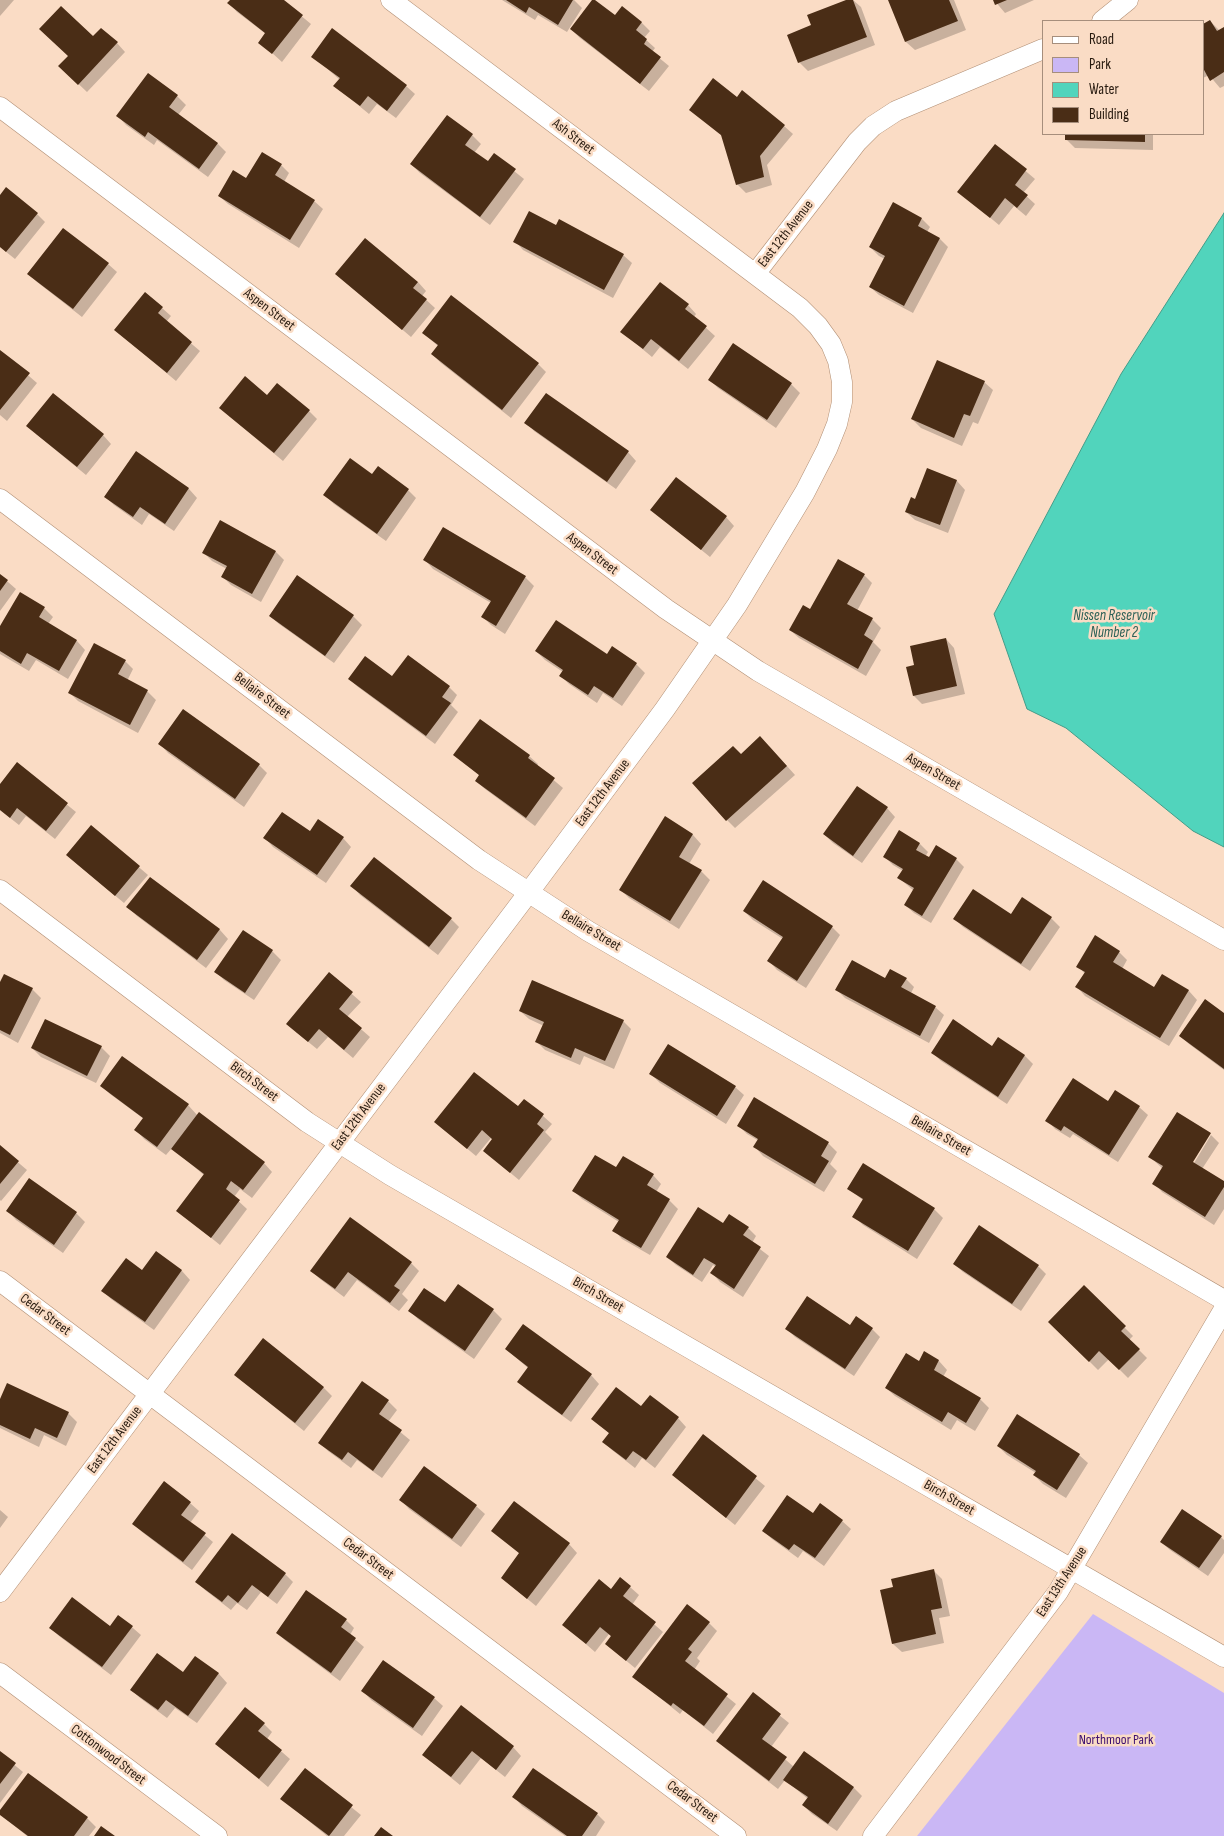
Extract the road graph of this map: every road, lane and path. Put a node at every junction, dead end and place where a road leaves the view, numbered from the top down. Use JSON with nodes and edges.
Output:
{"nodes":[{"id":1,"x":391,"y":0,"type":"edge"},
{"id":2,"x":1128,"y":0,"type":"edge"},
{"id":3,"x":1103,"y":20,"type":"edge"},
{"id":4,"x":1042,"y":49,"type":"edge"},
{"id":5,"x":0,"y":107,"type":"edge"},
{"id":6,"x":755,"y":274,"type":"junction"},
{"id":7,"x":0,"y":499,"type":"edge"},
{"id":8,"x":712,"y":641,"type":"junction"},
{"id":9,"x":0,"y":890,"type":"edge"},
{"id":10,"x":529,"y":892,"type":"junction"},
{"id":11,"x":1224,"y":940,"type":"edge"},
{"id":12,"x":340,"y":1143,"type":"junction"},
{"id":13,"x":0,"y":1281,"type":"edge"},
{"id":14,"x":1224,"y":1300,"type":"edge"},
{"id":15,"x":1224,"y":1310,"type":"edge"},
{"id":16,"x":149,"y":1394,"type":"junction"},
{"id":17,"x":1072,"y":1569,"type":"junction"},
{"id":18,"x":0,"y":1592,"type":"edge"},
{"id":19,"x":1224,"y":1658,"type":"edge"},
{"id":20,"x":0,"y":1673,"type":"edge"},
{"id":21,"x":217,"y":1836,"type":"edge"},
{"id":22,"x":736,"y":1836,"type":"edge"},
{"id":23,"x":873,"y":1836,"type":"edge"}],
"edges":[{"from":1,"to":6,"type":"street","name":"Ash Street"},
{"from":2,"to":3,"type":"street"},
{"from":4,"to":6,"type":"street","name":"East 12th Avenue"},
{"from":5,"to":8,"type":"street","name":"Aspen Street"},
{"from":6,"to":8,"type":"street","name":"East 12th Avenue"},
{"from":7,"to":10,"type":"street","name":"Bellaire Street"},
{"from":8,"to":10,"type":"street","name":"East 12th Avenue"},
{"from":8,"to":11,"type":"street","name":"Aspen Street"},
{"from":9,"to":12,"type":"street","name":"Birch Street"},
{"from":10,"to":12,"type":"street","name":"East 12th Avenue"},
{"from":10,"to":14,"type":"street","name":"Bellaire Street"},
{"from":12,"to":16,"type":"street","name":"East 12th Avenue"},
{"from":12,"to":17,"type":"street","name":"Birch Street"},
{"from":13,"to":16,"type":"street","name":"Cedar Street"},
{"from":15,"to":17,"type":"street","name":"East 13th Avenue"},
{"from":16,"to":18,"type":"street","name":"East 12th Avenue"},
{"from":16,"to":22,"type":"street","name":"Cedar Street"},
{"from":17,"to":19,"type":"street","name":"Birch Street"},
{"from":17,"to":23,"type":"street","name":"East 13th Avenue"},
{"from":20,"to":21,"type":"street","name":"Cottonwood Street"}]}
